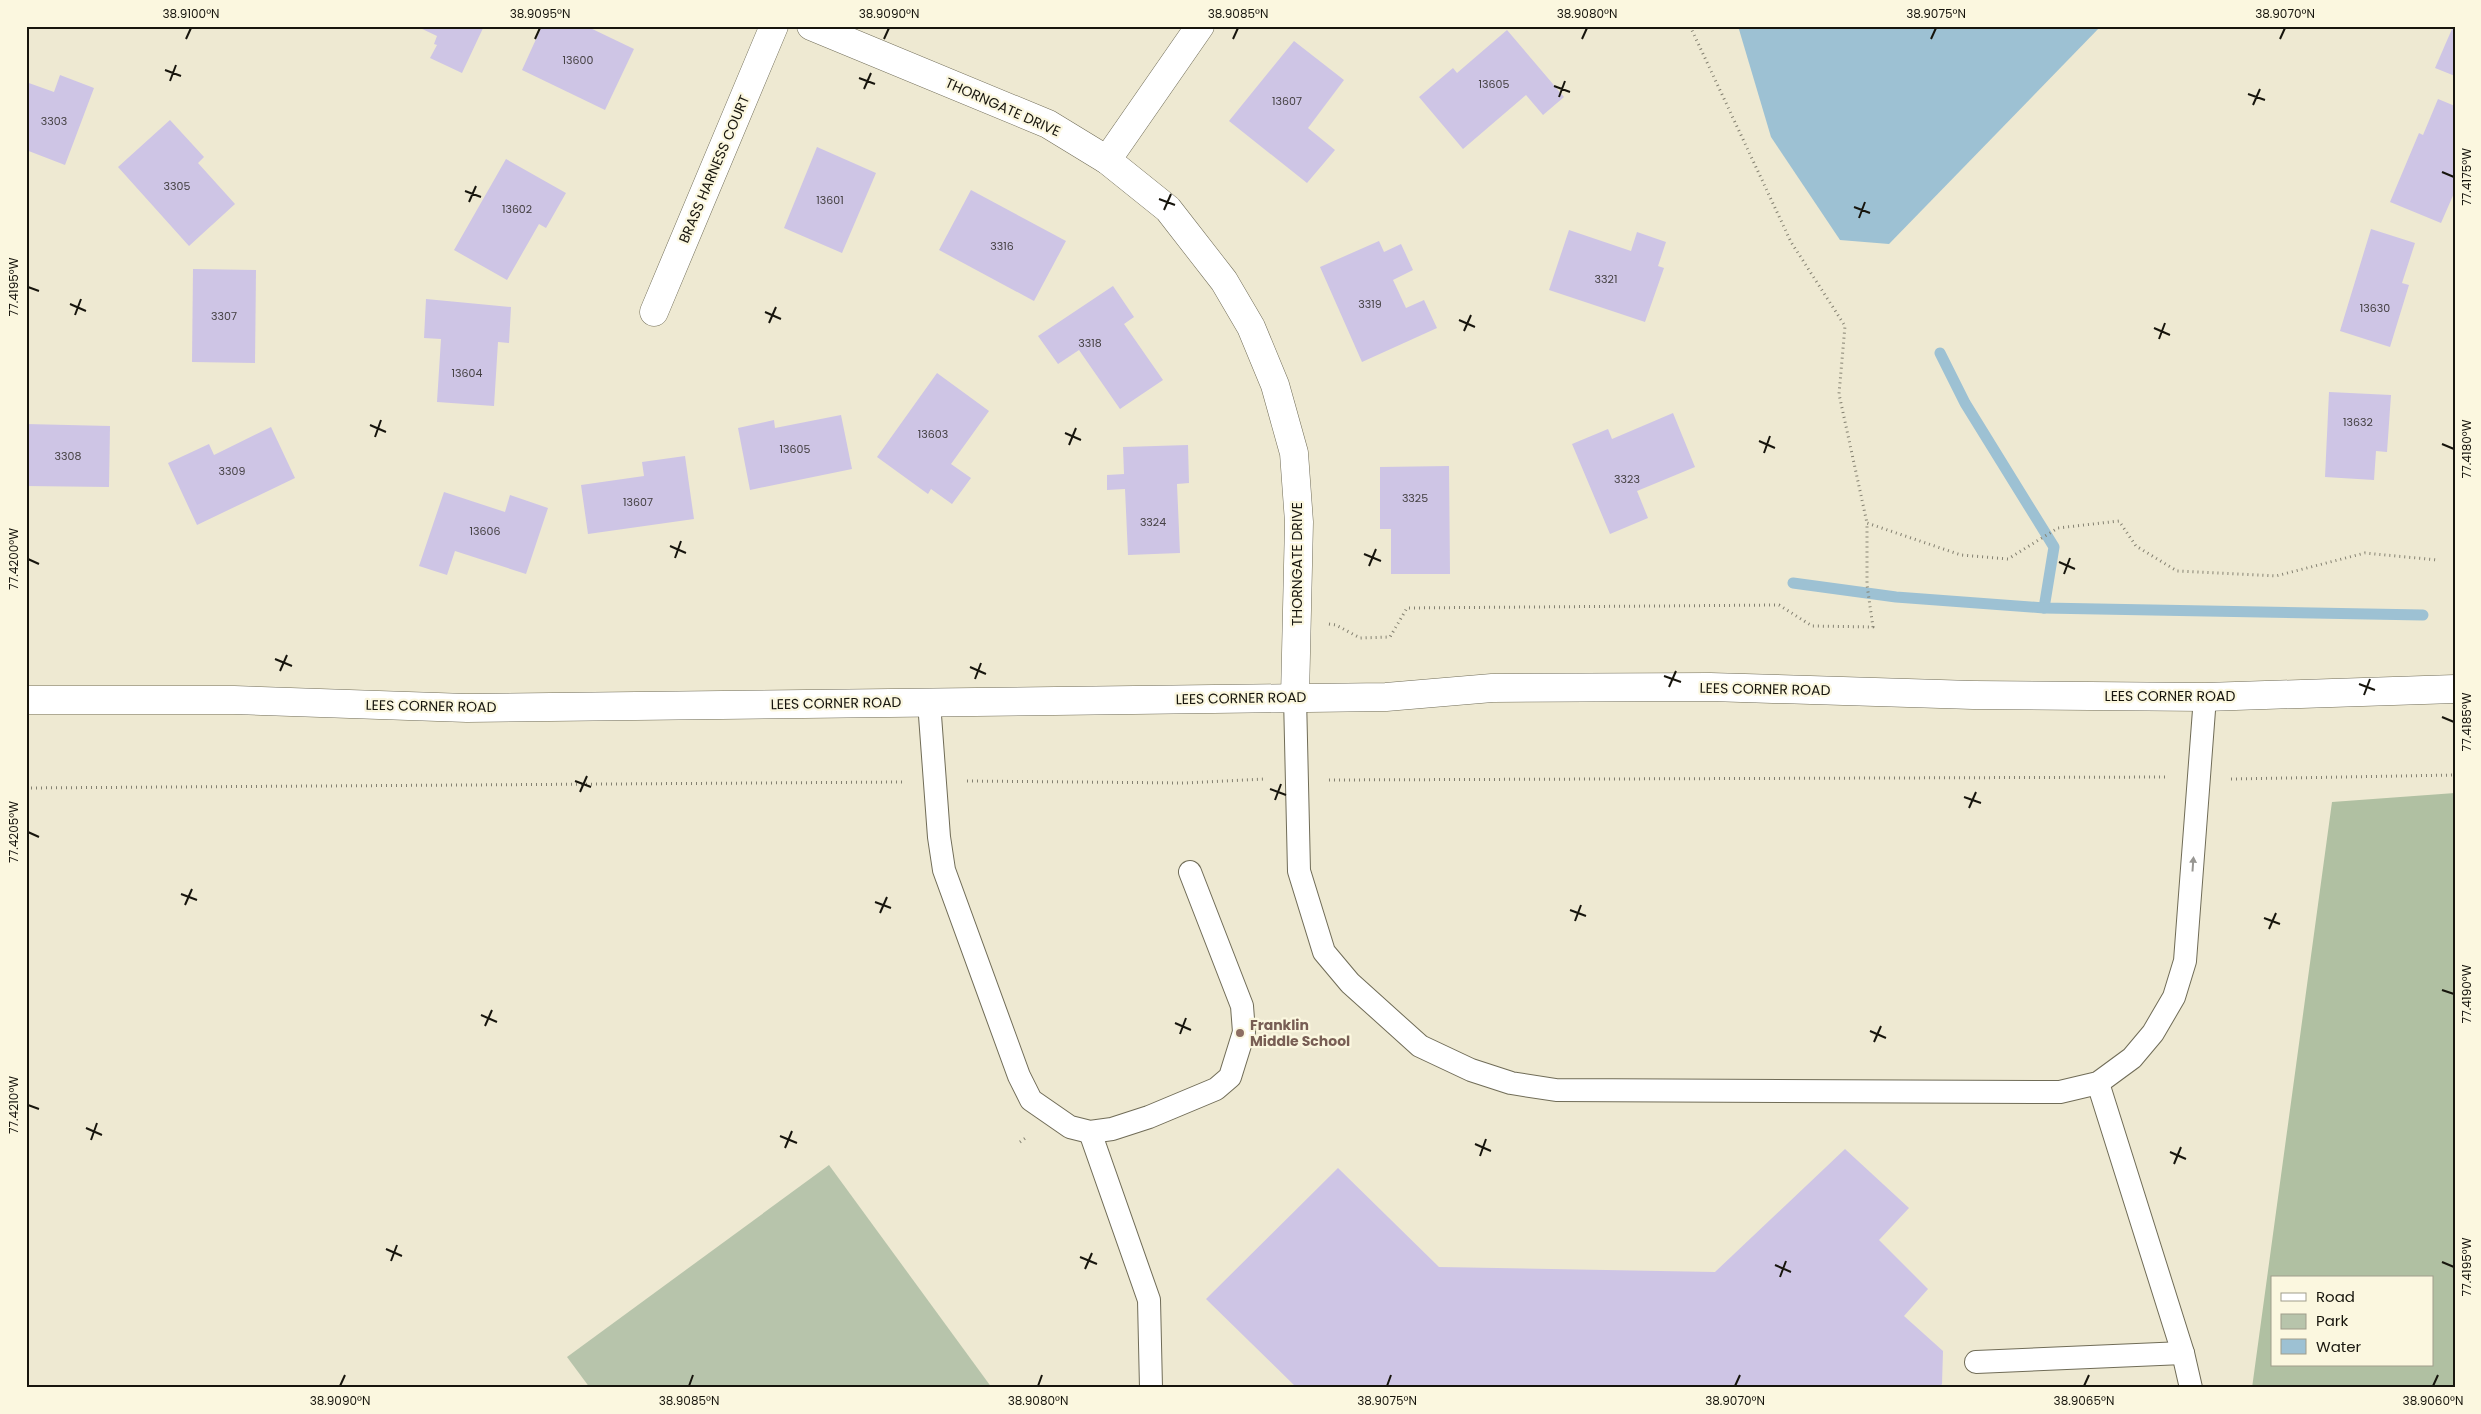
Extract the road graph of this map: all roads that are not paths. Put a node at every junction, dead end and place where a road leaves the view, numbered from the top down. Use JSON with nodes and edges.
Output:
{"nodes":[{"id":1,"x":774,"y":26,"type":"edge"},
{"id":2,"x":811,"y":26,"type":"edge"},
{"id":3,"x":1200,"y":26,"type":"edge"},
{"id":4,"x":1107,"y":160,"type":"junction"},
{"id":5,"x":654,"y":312,"type":"dead end"},
{"id":6,"x":2455,"y":689,"type":"edge"},
{"id":7,"x":1294,"y":697,"type":"junction"},
{"id":8,"x":2204,"y":697,"type":"junction"},
{"id":9,"x":26,"y":700,"type":"edge"},
{"id":10,"x":929,"y":702,"type":"junction"},
{"id":11,"x":1190,"y":872,"type":"dead end"},
{"id":12,"x":2098,"y":1084,"type":"junction"},
{"id":13,"x":1090,"y":1132,"type":"junction"},
{"id":14,"x":2183,"y":1353,"type":"junction"},
{"id":15,"x":1976,"y":1362,"type":"dead end"},
{"id":16,"x":1152,"y":1388,"type":"edge"},
{"id":17,"x":2191,"y":1388,"type":"edge"}],
"edges":[{"from":1,"to":5,"type":"street","name":"BRASS HARNESS COURT"},
{"from":2,"to":4,"type":"street","name":"THORNGATE DRIVE"},
{"from":3,"to":4,"type":"street"},
{"from":4,"to":7,"type":"street","name":"THORNGATE DRIVE"},
{"from":6,"to":8,"type":"street","name":"LEES CORNER ROAD"},
{"from":7,"to":8,"type":"street","name":"LEES CORNER ROAD"},
{"from":7,"to":10,"type":"street","name":"LEES CORNER ROAD"},
{"from":7,"to":12,"type":"lane"},
{"from":12,"to":8,"type":"lane","one_way":true},
{"from":9,"to":10,"type":"street","name":"LEES CORNER ROAD"},
{"from":10,"to":13,"type":"lane"},
{"from":11,"to":13,"type":"lane"},
{"from":12,"to":14,"type":"lane"},
{"from":13,"to":16,"type":"lane"},
{"from":14,"to":15,"type":"lane"},
{"from":14,"to":17,"type":"lane"}]}
